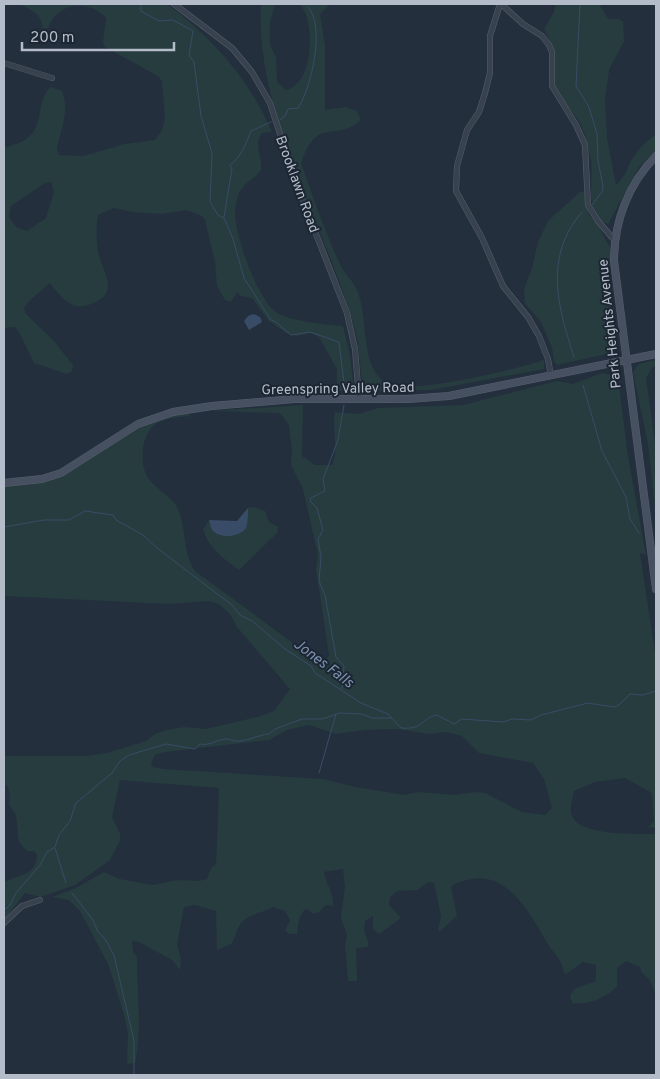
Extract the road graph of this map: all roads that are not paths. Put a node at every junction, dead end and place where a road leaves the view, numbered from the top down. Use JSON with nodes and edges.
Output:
{"nodes":[{"id":1,"x":174,"y":4,"type":"edge"},
{"id":2,"x":501,"y":4,"type":"edge"},
{"id":3,"x":4,"y":63,"type":"edge"},
{"id":4,"x":52,"y":78,"type":"dead end"},
{"id":5,"x":656,"y":156,"type":"edge"},
{"id":6,"x":615,"y":240,"type":"junction"},
{"id":7,"x":656,"y":354,"type":"edge"},
{"id":8,"x":625,"y":361,"type":"junction"},
{"id":9,"x":551,"y":376,"type":"junction"},
{"id":10,"x":359,"y":399,"type":"junction"},
{"id":11,"x":4,"y":483,"type":"edge"},
{"id":12,"x":656,"y":589,"type":"edge"},
{"id":13,"x":40,"y":900,"type":"dead end"},
{"id":14,"x":4,"y":923,"type":"edge"}],
"edges":[{"from":1,"to":10,"type":"street","name":"Brooklawn Road"},
{"from":2,"to":6,"type":"street"},
{"from":2,"to":9,"type":"street"},
{"from":3,"to":4,"type":"street"},
{"from":5,"to":6,"type":"main road","name":"Park Heights Avenue"},
{"from":6,"to":8,"type":"main road","name":"Park Heights Avenue"},
{"from":7,"to":8,"type":"main road","name":"Greenspring Valley Road"},
{"from":8,"to":9,"type":"main road","name":"Greenspring Valley Road"},
{"from":8,"to":12,"type":"main road","name":"Park Heights Avenue"},
{"from":9,"to":10,"type":"main road","name":"Greenspring Valley Road"},
{"from":10,"to":11,"type":"main road","name":"Greenspring Valley Road"},
{"from":13,"to":14,"type":"street"}]}
